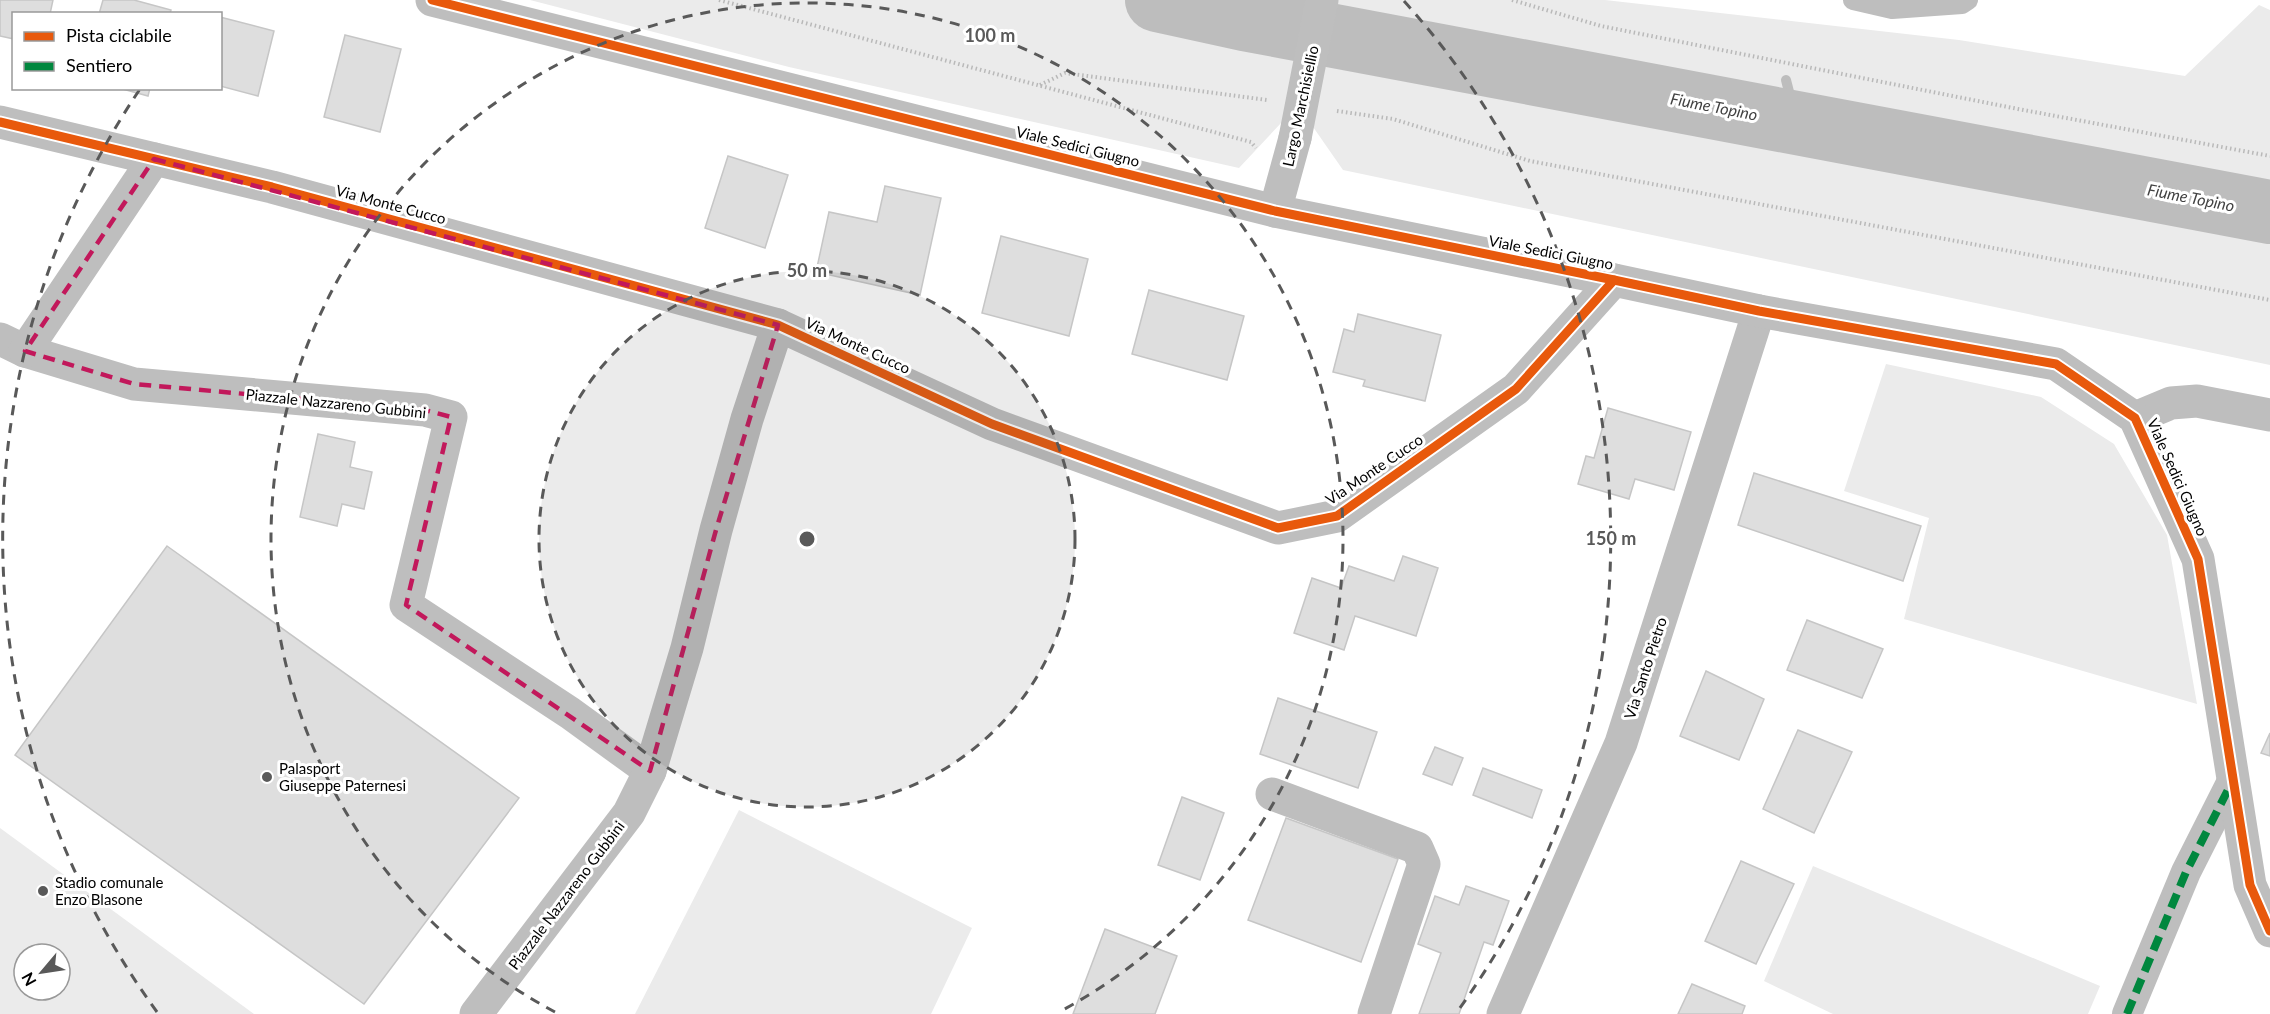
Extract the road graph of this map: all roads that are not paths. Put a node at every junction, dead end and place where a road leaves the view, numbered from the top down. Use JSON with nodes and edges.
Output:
{"nodes":[{"id":1,"x":432,"y":0,"type":"edge"},
{"id":2,"x":1322,"y":0,"type":"edge"},
{"id":3,"x":1853,"y":0,"type":"edge"},
{"id":4,"x":1968,"y":0,"type":"edge"},
{"id":5,"x":0,"y":122,"type":"edge"},
{"id":6,"x":154,"y":159,"type":"junction"},
{"id":7,"x":1275,"y":211,"type":"junction"},
{"id":8,"x":1614,"y":280,"type":"junction"},
{"id":9,"x":1759,"y":311,"type":"junction"},
{"id":10,"x":778,"y":325,"type":"junction"},
{"id":11,"x":12,"y":345,"type":"edge"},
{"id":12,"x":2270,"y":415,"type":"edge"},
{"id":13,"x":2135,"y":418,"type":"junction"},
{"id":14,"x":650,"y":771,"type":"junction"},
{"id":15,"x":2233,"y":779,"type":"junction"},
{"id":16,"x":1272,"y":794,"type":"dead end"},
{"id":17,"x":2270,"y":932,"type":"edge"},
{"id":18,"x":476,"y":1014,"type":"edge"},
{"id":19,"x":1374,"y":1014,"type":"edge"},
{"id":20,"x":1503,"y":1014,"type":"edge"},
{"id":21,"x":2127,"y":1014,"type":"edge"}],
"edges":[{"from":1,"to":7,"type":"street","name":"Viale Sedici Giugno"},
{"from":2,"to":7,"type":"street","name":"Largo Marchisiellio","bridge":true},
{"from":3,"to":4,"type":"lane"},
{"from":5,"to":6,"type":"street","name":"Via Monte Cucco"},
{"from":6,"to":10,"type":"street","name":"Via Monte Cucco"},
{"from":6,"to":11,"type":"street","name":"Piazzale Nazzareno Gubbini"},
{"from":7,"to":8,"type":"street","name":"Viale Sedici Giugno"},
{"from":8,"to":9,"type":"street","name":"Viale Sedici Giugno"},
{"from":8,"to":10,"type":"street","name":"Via Monte Cucco"},
{"from":9,"to":13,"type":"street","name":"Viale Sedici Giugno"},
{"from":9,"to":20,"type":"street","name":"Via Santo Pietro"},
{"from":10,"to":14,"type":"street","name":"Piazzale Nazzareno Gubbini"},
{"from":11,"to":14,"type":"street","name":"Piazzale Nazzareno Gubbini"},
{"from":12,"to":13,"type":"street"},
{"from":13,"to":15,"type":"street","name":"Viale Sedici Giugno"},
{"from":14,"to":18,"type":"street","name":"Piazzale Nazzareno Gubbini"},
{"from":15,"to":17,"type":"street","name":"Viale Sedici Giugno"},
{"from":15,"to":21,"type":"street"},
{"from":16,"to":19,"type":"street"}]}
